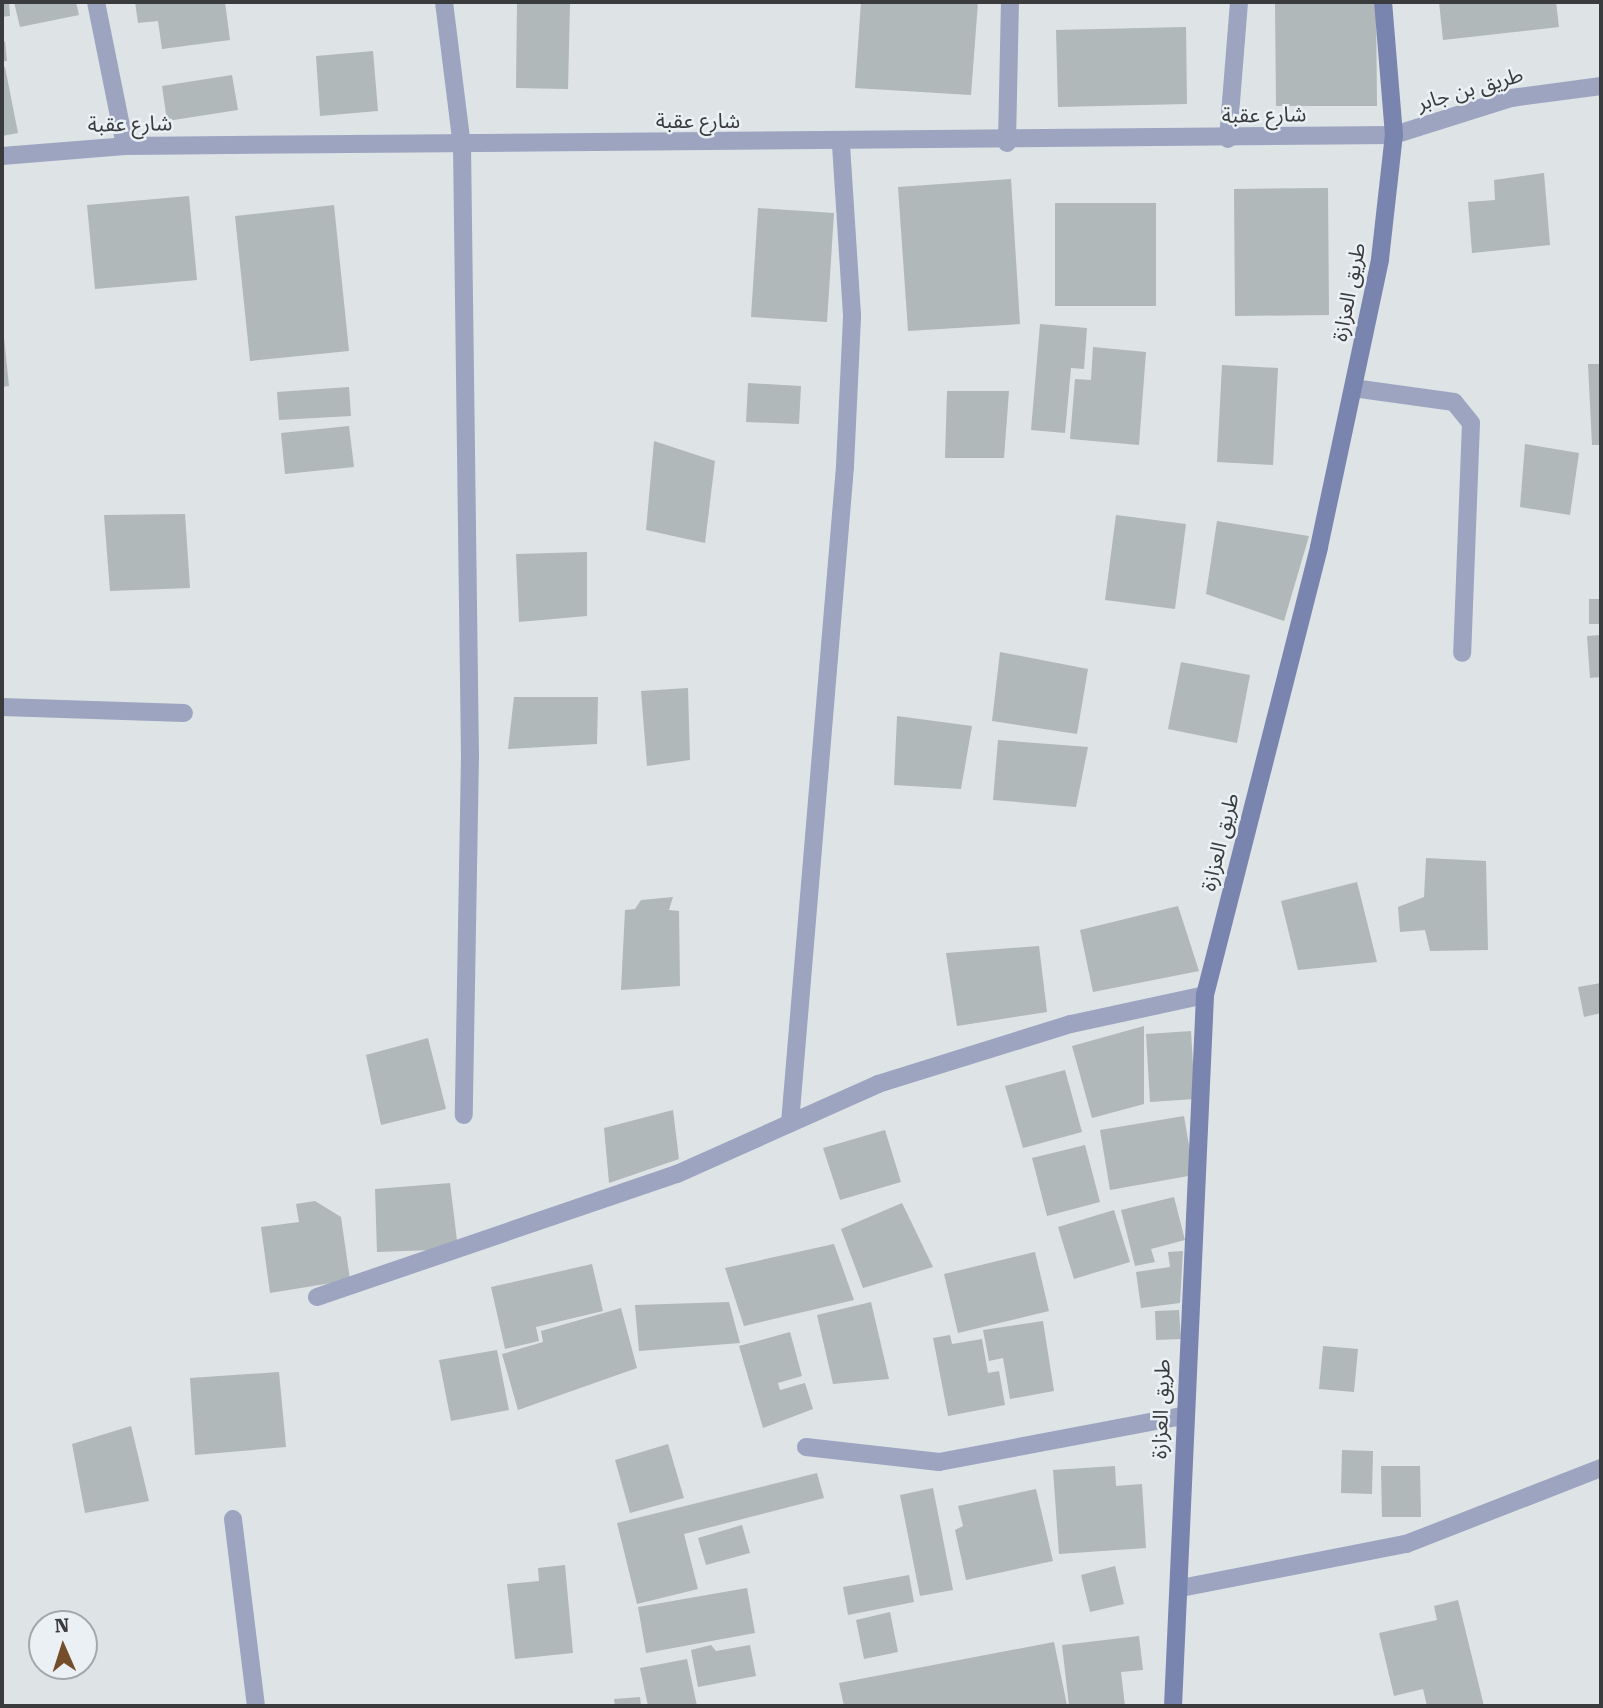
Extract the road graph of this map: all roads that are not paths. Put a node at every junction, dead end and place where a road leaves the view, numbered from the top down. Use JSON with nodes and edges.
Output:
{"nodes":[{"id":1,"x":96,"y":2,"type":"edge"},
{"id":2,"x":444,"y":2,"type":"edge"},
{"id":3,"x":1010,"y":2,"type":"edge"},
{"id":4,"x":1239,"y":2,"type":"edge"},
{"id":5,"x":1383,"y":2,"type":"edge"},
{"id":6,"x":1601,"y":86,"type":"edge"},
{"id":7,"x":1394,"y":135,"type":"junction"},
{"id":8,"x":1228,"y":139,"type":"junction"},
{"id":9,"x":1007,"y":143,"type":"junction"},
{"id":10,"x":841,"y":144,"type":"junction"},
{"id":11,"x":125,"y":146,"type":"junction"},
{"id":12,"x":462,"y":146,"type":"junction"},
{"id":13,"x":2,"y":156,"type":"edge"},
{"id":14,"x":1353,"y":388,"type":"junction"},
{"id":15,"x":1462,"y":653,"type":"dead end"},
{"id":16,"x":2,"y":707,"type":"edge"},
{"id":17,"x":184,"y":713,"type":"dead end"},
{"id":18,"x":1205,"y":995,"type":"junction"},
{"id":19,"x":464,"y":1115,"type":"dead end"},
{"id":20,"x":790,"y":1123,"type":"junction"},
{"id":21,"x":317,"y":1297,"type":"dead end"},
{"id":22,"x":1183,"y":1416,"type":"junction"},
{"id":23,"x":806,"y":1447,"type":"dead end"},
{"id":24,"x":1601,"y":1468,"type":"edge"},
{"id":25,"x":233,"y":1519,"type":"dead end"},
{"id":26,"x":1181,"y":1588,"type":"junction"},
{"id":27,"x":256,"y":1706,"type":"edge"},
{"id":28,"x":1173,"y":1706,"type":"edge"}],
"edges":[{"from":1,"to":11,"type":"street"},
{"from":2,"to":12,"type":"street"},
{"from":3,"to":9,"type":"street"},
{"from":4,"to":8,"type":"street"},
{"from":5,"to":7,"type":"street","name":"طريق العزازة"},
{"from":6,"to":7,"type":"street","name":"طريق بن جابر"},
{"from":7,"to":8,"type":"street","name":"شارع عقبة"},
{"from":7,"to":14,"type":"street","name":"طريق العزازة"},
{"from":8,"to":9,"type":"street","name":"شارع عقبة"},
{"from":9,"to":10,"type":"street","name":"شارع عقبة"},
{"from":10,"to":12,"type":"street","name":"شارع عقبة"},
{"from":10,"to":20,"type":"street"},
{"from":11,"to":12,"type":"street","name":"شارع عقبة"},
{"from":11,"to":13,"type":"street","name":"شارع عقبة"},
{"from":12,"to":19,"type":"street"},
{"from":14,"to":15,"type":"street"},
{"from":14,"to":18,"type":"street","name":"طريق العزازة"},
{"from":16,"to":17,"type":"street"},
{"from":18,"to":20,"type":"street"},
{"from":18,"to":22,"type":"street","name":"طريق العزازة"},
{"from":20,"to":21,"type":"street"},
{"from":22,"to":23,"type":"street"},
{"from":22,"to":26,"type":"street","name":"طريق العزازة"},
{"from":24,"to":26,"type":"street"},
{"from":25,"to":27,"type":"street"},
{"from":26,"to":28,"type":"street","name":"طريق العزازة"}]}
